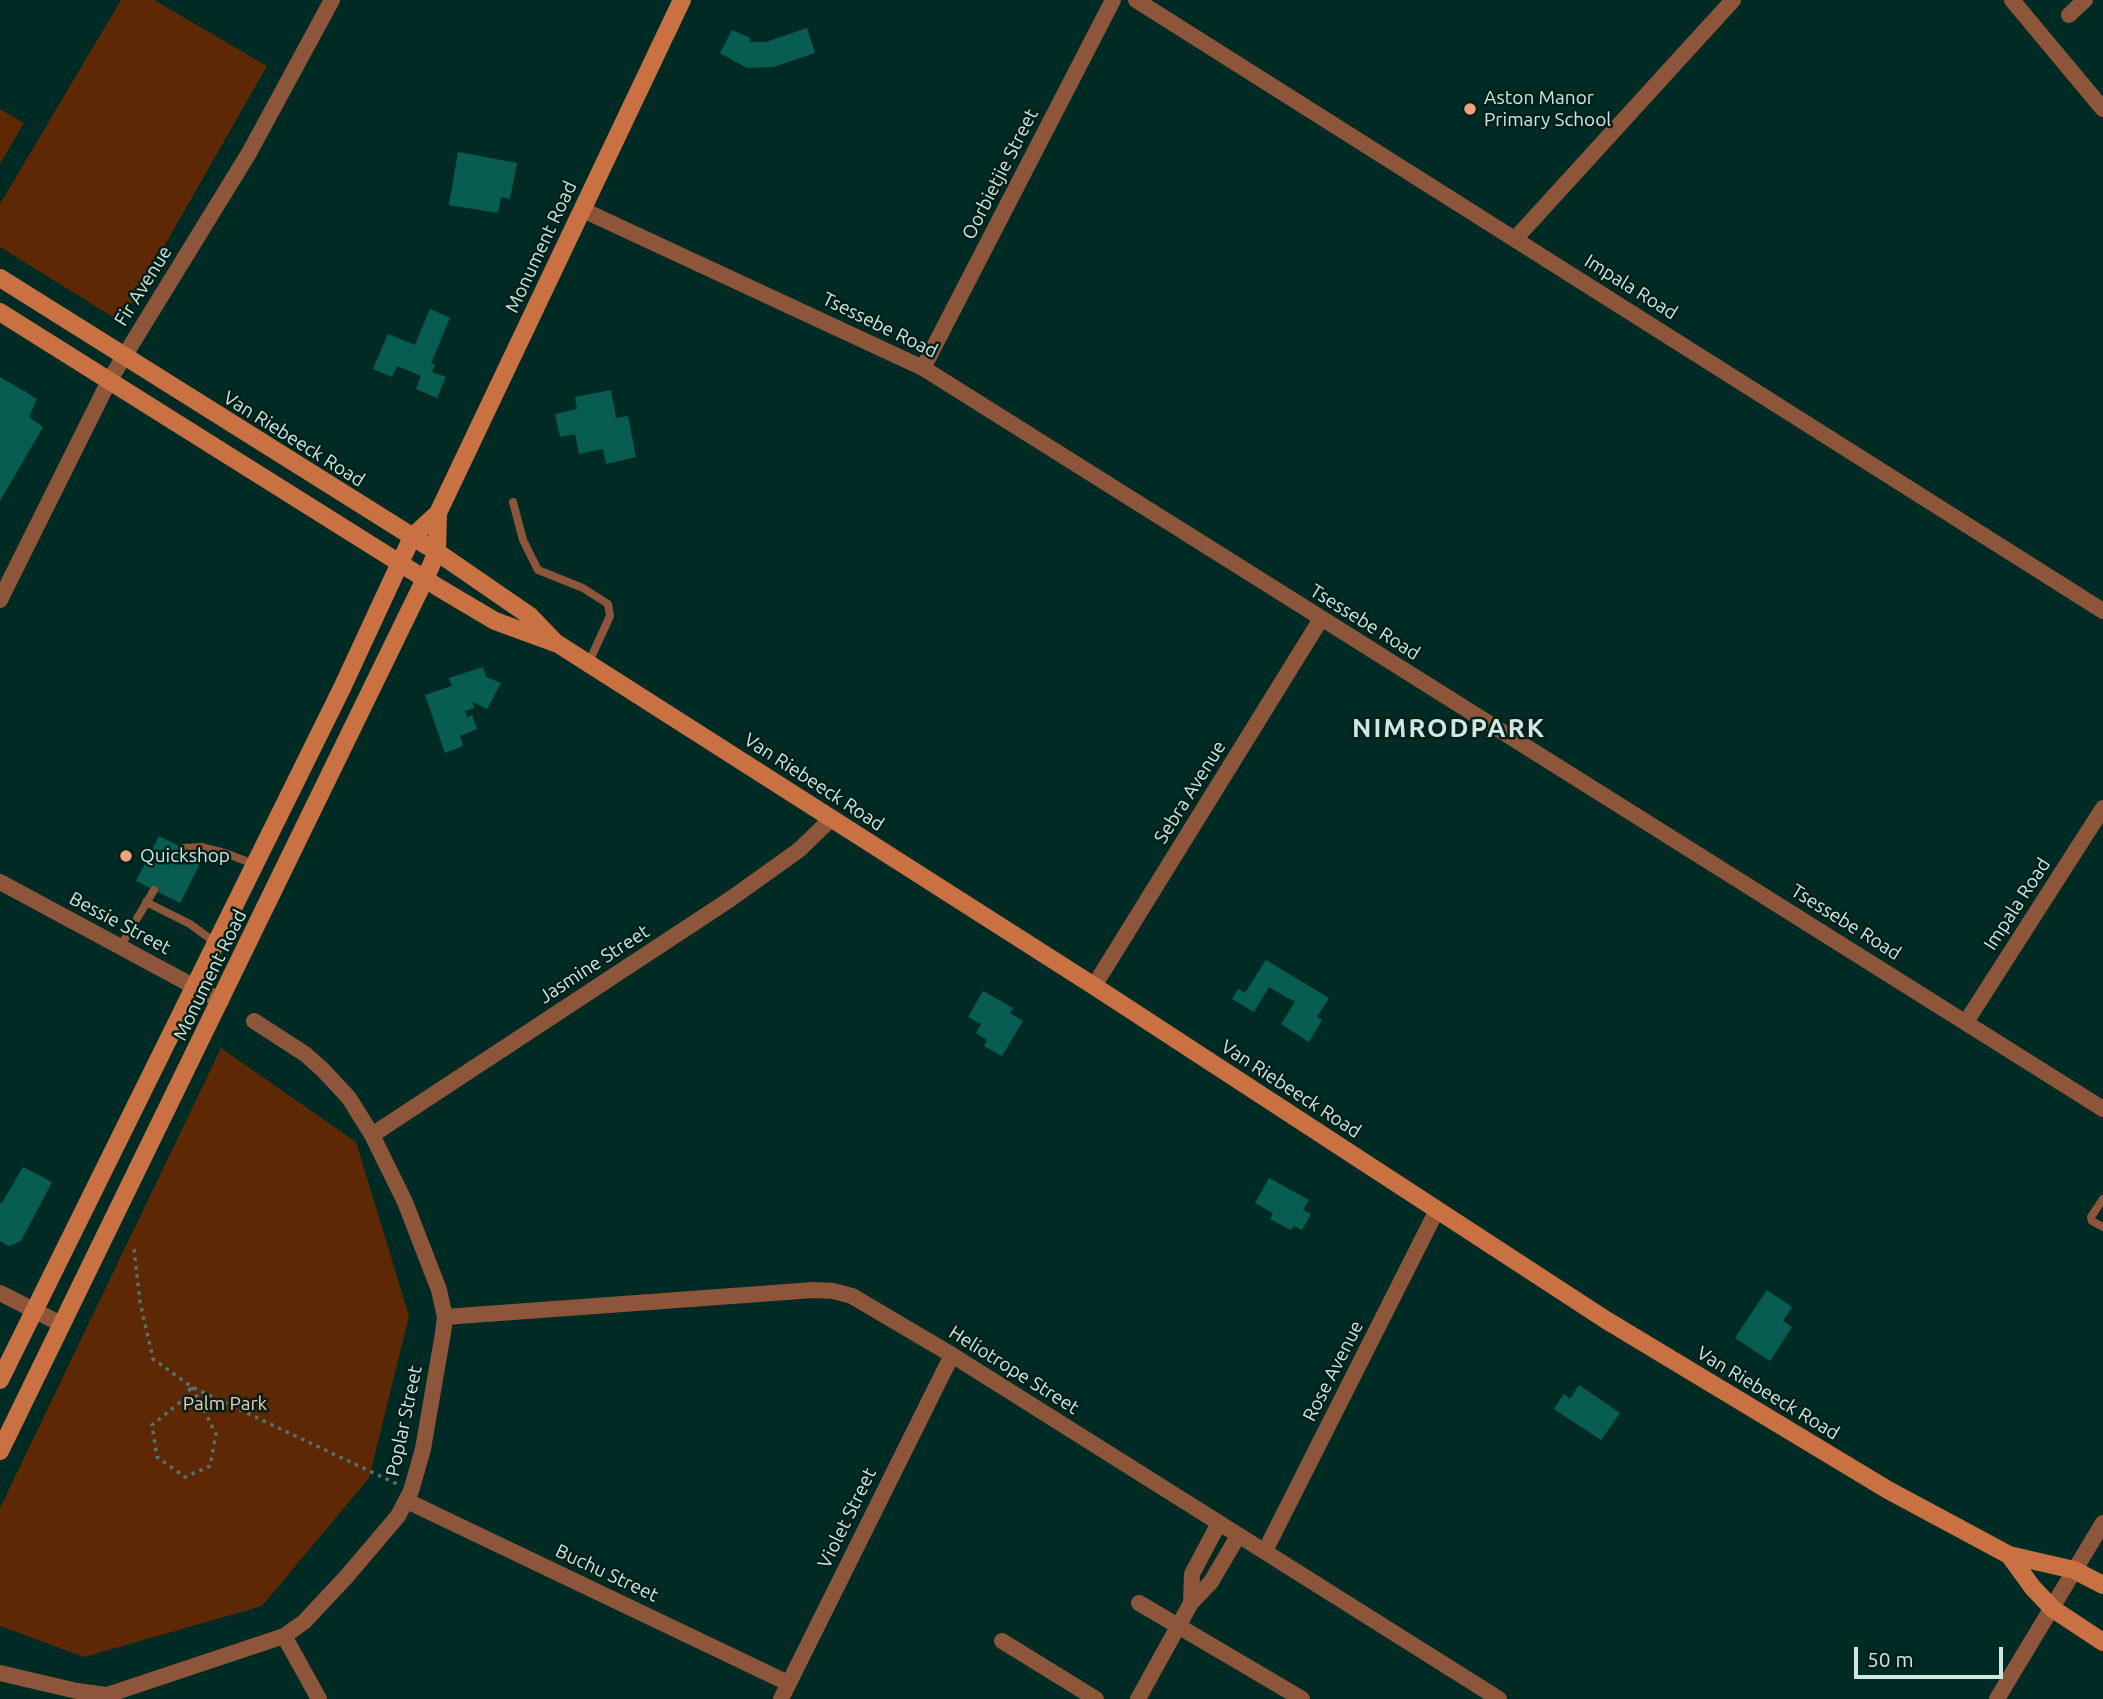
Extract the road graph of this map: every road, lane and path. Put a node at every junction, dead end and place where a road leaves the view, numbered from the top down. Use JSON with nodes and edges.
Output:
{"nodes":[{"id":1,"x":332,"y":0,"type":"edge"},
{"id":2,"x":682,"y":0,"type":"edge"},
{"id":3,"x":1113,"y":0,"type":"edge"},
{"id":4,"x":1136,"y":0,"type":"edge"},
{"id":5,"x":1733,"y":0,"type":"edge"},
{"id":6,"x":2012,"y":0,"type":"edge"},
{"id":7,"x":2085,"y":0,"type":"edge"},
{"id":8,"x":2069,"y":15,"type":"dead end"},
{"id":9,"x":2103,"y":108,"type":"edge"},
{"id":10,"x":583,"y":210,"type":"junction"},
{"id":11,"x":1515,"y":239,"type":"junction"},
{"id":12,"x":0,"y":278,"type":"edge"},
{"id":13,"x":0,"y":312,"type":"edge"},
{"id":14,"x":124,"y":357,"type":"junction"},
{"id":15,"x":923,"y":368,"type":"junction"},
{"id":16,"x":109,"y":381,"type":"junction"},
{"id":17,"x":513,"y":502,"type":"dead end"},
{"id":18,"x":438,"y":513,"type":"junction"},
{"id":19,"x":412,"y":537,"type":"junction"},
{"id":20,"x":437,"y":552,"type":"junction"},
{"id":21,"x":401,"y":564,"type":"junction"},
{"id":22,"x":425,"y":579,"type":"junction"},
{"id":23,"x":0,"y":600,"type":"edge"},
{"id":24,"x":2103,"y":611,"type":"edge"},
{"id":25,"x":1321,"y":619,"type":"junction"},
{"id":26,"x":558,"y":644,"type":"junction"},
{"id":27,"x":588,"y":664,"type":"junction"},
{"id":28,"x":2103,"y":808,"type":"edge"},
{"id":29,"x":831,"y":818,"type":"junction"},
{"id":30,"x":184,"y":848,"type":"dead end"},
{"id":31,"x":254,"y":864,"type":"junction"},
{"id":32,"x":0,"y":882,"type":"edge"},
{"id":33,"x":153,"y":890,"type":"dead end"},
{"id":34,"x":146,"y":902,"type":"junction"},
{"id":35,"x":216,"y":943,"type":"junction"},
{"id":36,"x":120,"y":947,"type":"junction"},
{"id":37,"x":194,"y":986,"type":"junction"},
{"id":38,"x":1094,"y":986,"type":"junction"},
{"id":39,"x":221,"y":1001,"type":"junction"},
{"id":40,"x":254,"y":1021,"type":"dead end"},
{"id":41,"x":1966,"y":1022,"type":"junction"},
{"id":42,"x":2103,"y":1109,"type":"edge"},
{"id":43,"x":372,"y":1135,"type":"junction"},
{"id":44,"x":2103,"y":1199,"type":"edge"},
{"id":45,"x":1437,"y":1210,"type":"junction"},
{"id":46,"x":2103,"y":1227,"type":"edge"},
{"id":47,"x":134,"y":1249,"type":"dead end"},
{"id":48,"x":0,"y":1293,"type":"edge"},
{"id":49,"x":33,"y":1312,"type":"junction"},
{"id":50,"x":445,"y":1317,"type":"junction"},
{"id":51,"x":61,"y":1324,"type":"junction"},
{"id":52,"x":952,"y":1355,"type":"junction"},
{"id":53,"x":0,"y":1380,"type":"edge"},
{"id":54,"x":192,"y":1387,"type":"junction"},
{"id":55,"x":0,"y":1451,"type":"edge"},
{"id":56,"x":409,"y":1496,"type":"junction"},
{"id":57,"x":1219,"y":1523,"type":"junction"},
{"id":58,"x":2103,"y":1523,"type":"edge"},
{"id":59,"x":1238,"y":1536,"type":"junction"},
{"id":60,"x":1265,"y":1551,"type":"junction"},
{"id":61,"x":2009,"y":1555,"type":"junction"},
{"id":62,"x":2074,"y":1570,"type":"junction"},
{"id":63,"x":2103,"y":1585,"type":"edge"},
{"id":64,"x":1191,"y":1602,"type":"junction"},
{"id":65,"x":1139,"y":1603,"type":"dead end"},
{"id":66,"x":2053,"y":1609,"type":"junction"},
{"id":67,"x":1178,"y":1626,"type":"junction"},
{"id":68,"x":284,"y":1636,"type":"junction"},
{"id":69,"x":1002,"y":1641,"type":"dead end"},
{"id":70,"x":2103,"y":1642,"type":"edge"},
{"id":71,"x":0,"y":1673,"type":"edge"},
{"id":72,"x":788,"y":1683,"type":"junction"},
{"id":73,"x":107,"y":1697,"type":"edge"},
{"id":74,"x":319,"y":1699,"type":"edge"},
{"id":75,"x":781,"y":1699,"type":"edge"},
{"id":76,"x":1096,"y":1699,"type":"edge"},
{"id":77,"x":1138,"y":1699,"type":"edge"},
{"id":78,"x":1302,"y":1699,"type":"edge"},
{"id":79,"x":1499,"y":1699,"type":"edge"},
{"id":80,"x":1997,"y":1699,"type":"edge"}],
"edges":[{"from":1,"to":14,"type":"street","name":"Fir Avenue"},
{"from":2,"to":10,"type":"street","name":"Monument Road"},
{"from":3,"to":15,"type":"street","name":"Oorbietjie Street"},
{"from":4,"to":11,"type":"street","name":"Impala Road"},
{"from":5,"to":11,"type":"street"},
{"from":6,"to":9,"type":"street"},
{"from":7,"to":8,"type":"street"},
{"from":10,"to":15,"type":"street","name":"Tsessebe Road"},
{"from":10,"to":18,"type":"street","name":"Monument Road"},
{"from":11,"to":24,"type":"street","name":"Impala Road"},
{"from":12,"to":14,"type":"street","name":"Van Riebeeck Road"},
{"from":13,"to":16,"type":"street","name":"Van Riebeeck Road"},
{"from":14,"to":16,"type":"street","name":"Fir Avenue"},
{"from":14,"to":19,"type":"street","name":"Van Riebeeck Road"},
{"from":15,"to":25,"type":"street","name":"Tsessebe Road"},
{"from":16,"to":21,"type":"street","name":"Van Riebeeck Road"},
{"from":16,"to":23,"type":"street","name":"Fir Avenue"},
{"from":17,"to":27,"type":"lane"},
{"from":18,"to":19,"type":"street","name":"Monument Road"},
{"from":18,"to":20,"type":"street","name":"Monument Road"},
{"from":19,"to":20,"type":"street","name":"Van Riebeeck Road"},
{"from":19,"to":21,"type":"street","name":"Monument Road"},
{"from":20,"to":22,"type":"street","name":"Monument Road"},
{"from":20,"to":26,"type":"street","name":"Van Riebeeck Road"},
{"from":21,"to":22,"type":"street","name":"Van Riebeeck Road"},
{"from":21,"to":31,"type":"street","name":"Monument Road"},
{"from":22,"to":26,"type":"street","name":"Van Riebeeck Road"},
{"from":22,"to":39,"type":"street","name":"Monument Road"},
{"from":25,"to":38,"type":"street","name":"Sebra Avenue"},
{"from":25,"to":41,"type":"street","name":"Tsessebe Road"},
{"from":26,"to":27,"type":"street","name":"Van Riebeeck Road"},
{"from":27,"to":29,"type":"street","name":"Van Riebeeck Road"},
{"from":28,"to":41,"type":"street","name":"Impala Road"},
{"from":29,"to":38,"type":"street","name":"Van Riebeeck Road"},
{"from":29,"to":43,"type":"street","name":"Jasmine Street"},
{"from":30,"to":31,"type":"lane"},
{"from":31,"to":35,"type":"street","name":"Monument Road"},
{"from":32,"to":36,"type":"street","name":"Bessie Street"},
{"from":33,"to":34,"type":"lane"},
{"from":34,"to":35,"type":"lane"},
{"from":34,"to":36,"type":"lane"},
{"from":35,"to":37,"type":"street","name":"Monument Road"},
{"from":36,"to":37,"type":"street","name":"Bessie Street"},
{"from":37,"to":39,"type":"street","name":"Bessie Street"},
{"from":37,"to":49,"type":"street","name":"Monument Road"},
{"from":38,"to":45,"type":"street","name":"Van Riebeeck Road"},
{"from":39,"to":51,"type":"street","name":"Monument Road"},
{"from":40,"to":43,"type":"street","name":"Poplar Street"},
{"from":41,"to":42,"type":"street","name":"Tsessebe Road"},
{"from":43,"to":50,"type":"street","name":"Poplar Street"},
{"from":44,"to":46,"type":"lane"},
{"from":45,"to":60,"type":"street","name":"Rose Avenue"},
{"from":45,"to":61,"type":"street","name":"Van Riebeeck Road"},
{"from":47,"to":54,"type":"path"},
{"from":48,"to":49,"type":"street"},
{"from":49,"to":51,"type":"street"},
{"from":49,"to":53,"type":"street","name":"Monument Road"},
{"from":50,"to":52,"type":"street","name":"Heliotrope Street"},
{"from":50,"to":56,"type":"street","name":"Poplar Street"},
{"from":51,"to":55,"type":"street","name":"Monument Road"},
{"from":52,"to":57,"type":"street","name":"Heliotrope Street"},
{"from":52,"to":72,"type":"street","name":"Violet Street"},
{"from":54,"to":54,"type":"path"},
{"from":54,"to":56,"type":"path"},
{"from":56,"to":68,"type":"street","name":"Poplar Street"},
{"from":56,"to":72,"type":"street","name":"Buchu Street"},
{"from":57,"to":59,"type":"street","name":"Heliotrope Street"},
{"from":57,"to":64,"type":"street"},
{"from":58,"to":62,"type":"street"},
{"from":59,"to":60,"type":"street","name":"Heliotrope Street"},
{"from":59,"to":64,"type":"street"},
{"from":60,"to":79,"type":"street","name":"Heliotrope Street"},
{"from":61,"to":62,"type":"street","name":"Van Riebeeck Road"},
{"from":61,"to":66,"type":"street","name":"Van Riebeeck Road"},
{"from":62,"to":63,"type":"street","name":"Van Riebeeck Road"},
{"from":62,"to":66,"type":"street"},
{"from":64,"to":67,"type":"street"},
{"from":65,"to":67,"type":"street"},
{"from":66,"to":70,"type":"street","name":"Van Riebeeck Road"},
{"from":66,"to":80,"type":"street"},
{"from":67,"to":77,"type":"street"},
{"from":67,"to":78,"type":"street"},
{"from":68,"to":73,"type":"street","name":"Poplar Street"},
{"from":68,"to":74,"type":"street"},
{"from":69,"to":76,"type":"street"},
{"from":71,"to":73,"type":"street","name":"Poplar Street"},
{"from":72,"to":75,"type":"street","name":"Violet Street"}]}
